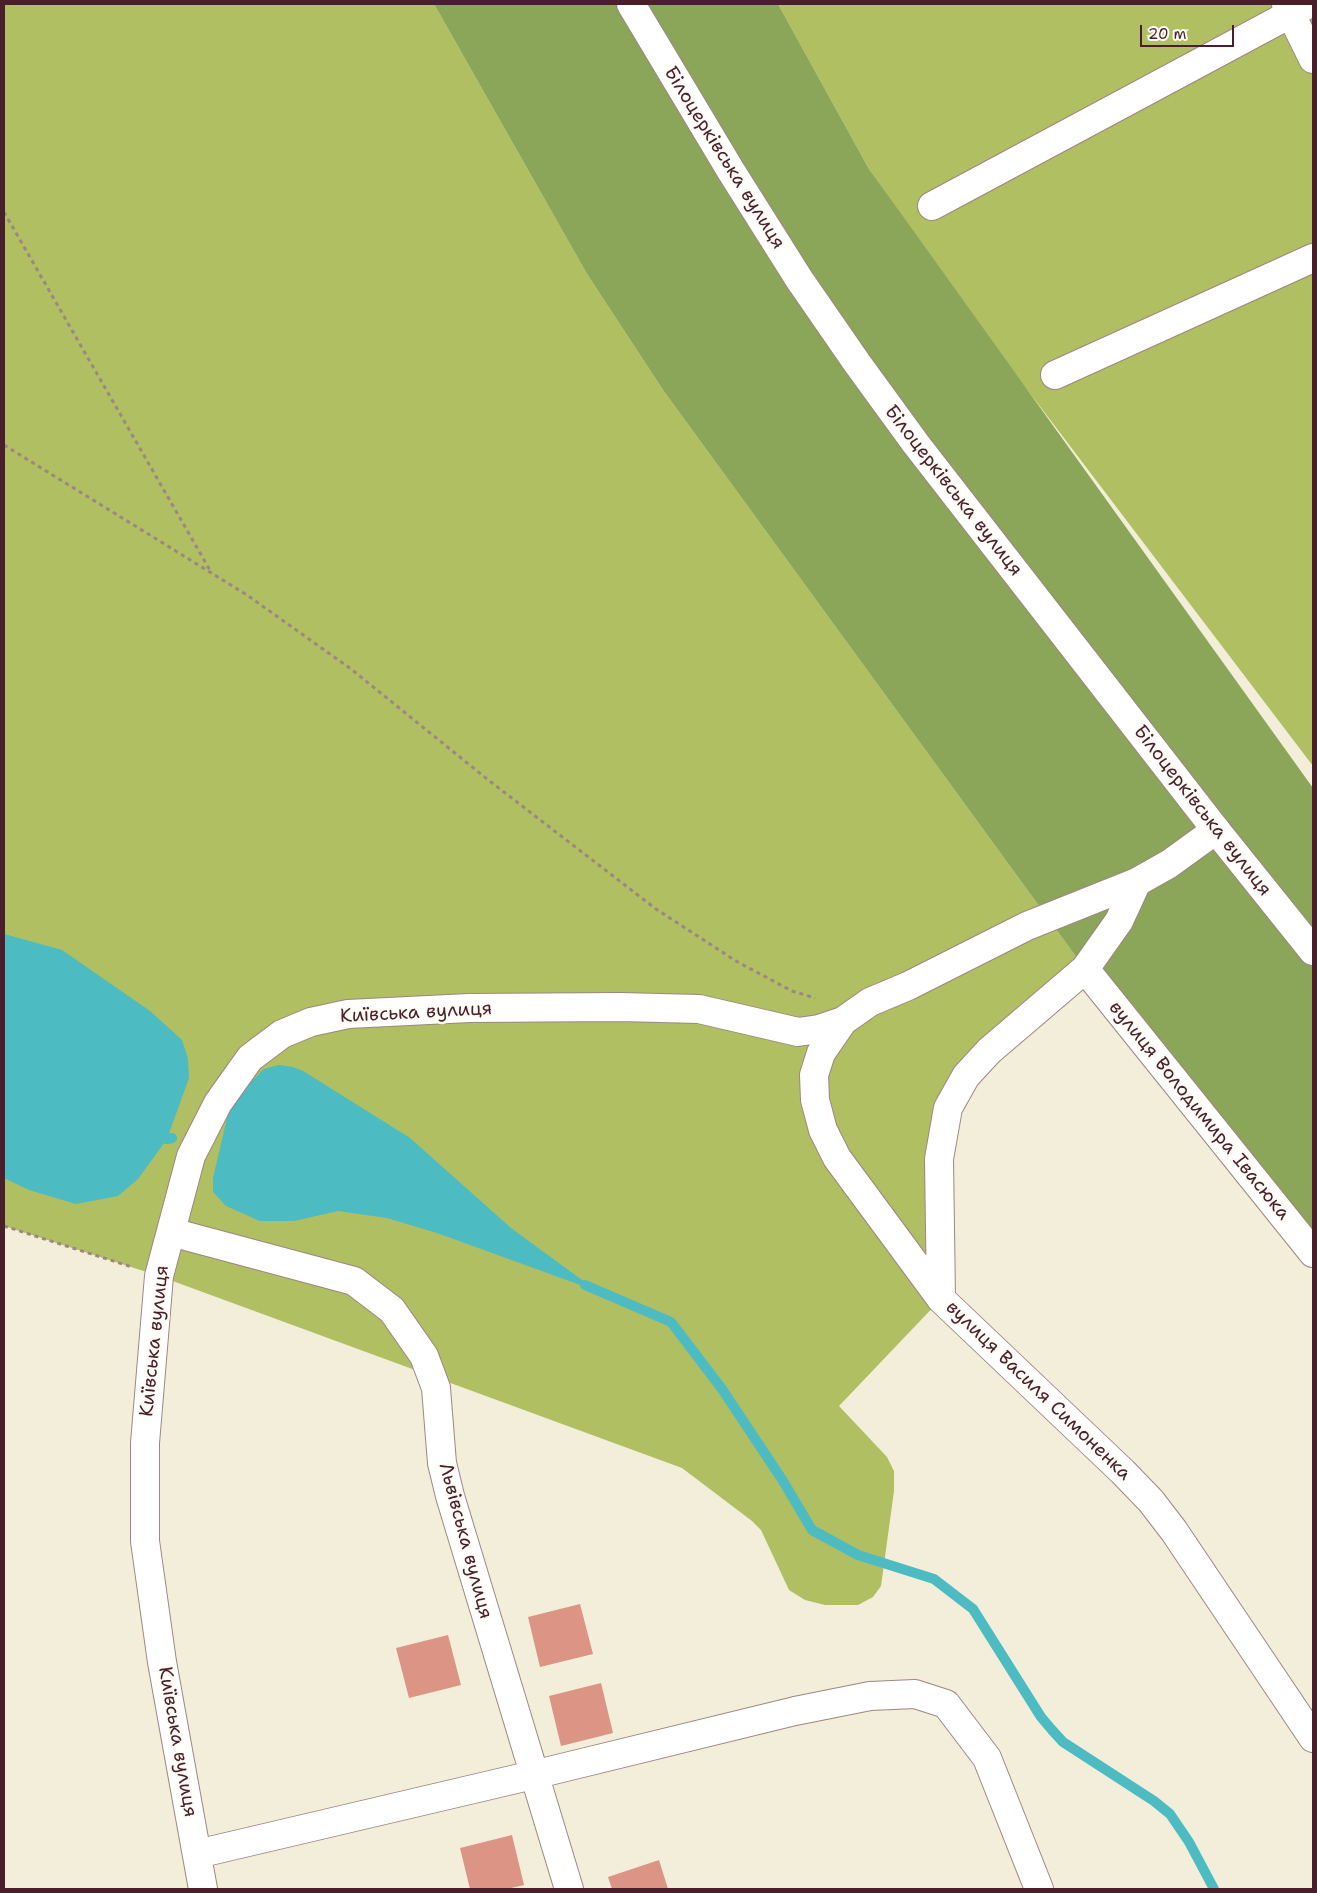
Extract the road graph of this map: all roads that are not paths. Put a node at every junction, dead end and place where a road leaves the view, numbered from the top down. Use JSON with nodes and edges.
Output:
{"nodes":[{"id":1,"x":631,"y":4,"type":"edge"},
{"id":2,"x":1295,"y":7,"type":"edge"},
{"id":3,"x":1313,"y":58,"type":"edge"},
{"id":4,"x":932,"y":206,"type":"dead end"},
{"id":5,"x":1313,"y":258,"type":"edge"},
{"id":6,"x":1055,"y":375,"type":"dead end"},
{"id":7,"x":1216,"y":830,"type":"junction"},
{"id":8,"x":1137,"y":882,"type":"junction"},
{"id":9,"x":1313,"y":951,"type":"edge"},
{"id":10,"x":1085,"y":969,"type":"junction"},
{"id":11,"x":843,"y":1021,"type":"junction"},
{"id":12,"x":171,"y":1232,"type":"junction"},
{"id":13,"x":1313,"y":1252,"type":"edge"},
{"id":14,"x":941,"y":1299,"type":"junction"},
{"id":15,"x":1313,"y":1738,"type":"edge"},
{"id":16,"x":533,"y":1775,"type":"junction"},
{"id":17,"x":197,"y":1854,"type":"junction"},
{"id":18,"x":203,"y":1889,"type":"edge"},
{"id":19,"x":569,"y":1889,"type":"edge"},
{"id":20,"x":1039,"y":1889,"type":"edge"}],
"edges":[{"from":1,"to":7,"type":"street","name":"Білоцерківська вулиця"},
{"from":2,"to":3,"type":"street"},
{"from":2,"to":4,"type":"street"},
{"from":5,"to":6,"type":"street"},
{"from":7,"to":8,"type":"street","name":"Київська вулиця"},
{"from":7,"to":9,"type":"street","name":"Білоцерківська вулиця"},
{"from":8,"to":10,"type":"street","name":"вулиця Василя Симоненка"},
{"from":8,"to":11,"type":"street","name":"Київська вулиця"},
{"from":10,"to":13,"type":"street","name":"вулиця Володимира Івасюка"},
{"from":10,"to":14,"type":"street","name":"вулиця Василя Симоненка"},
{"from":11,"to":12,"type":"street","name":"Київська вулиця"},
{"from":11,"to":14,"type":"street"},
{"from":12,"to":16,"type":"street","name":"Львівська вулиця"},
{"from":12,"to":17,"type":"street","name":"Київська вулиця"},
{"from":14,"to":15,"type":"street","name":"вулиця Василя Симоненка"},
{"from":16,"to":17,"type":"street"},
{"from":16,"to":19,"type":"street","name":"Львівська вулиця"},
{"from":16,"to":20,"type":"street"},
{"from":17,"to":18,"type":"street","name":"Київська вулиця"}]}
